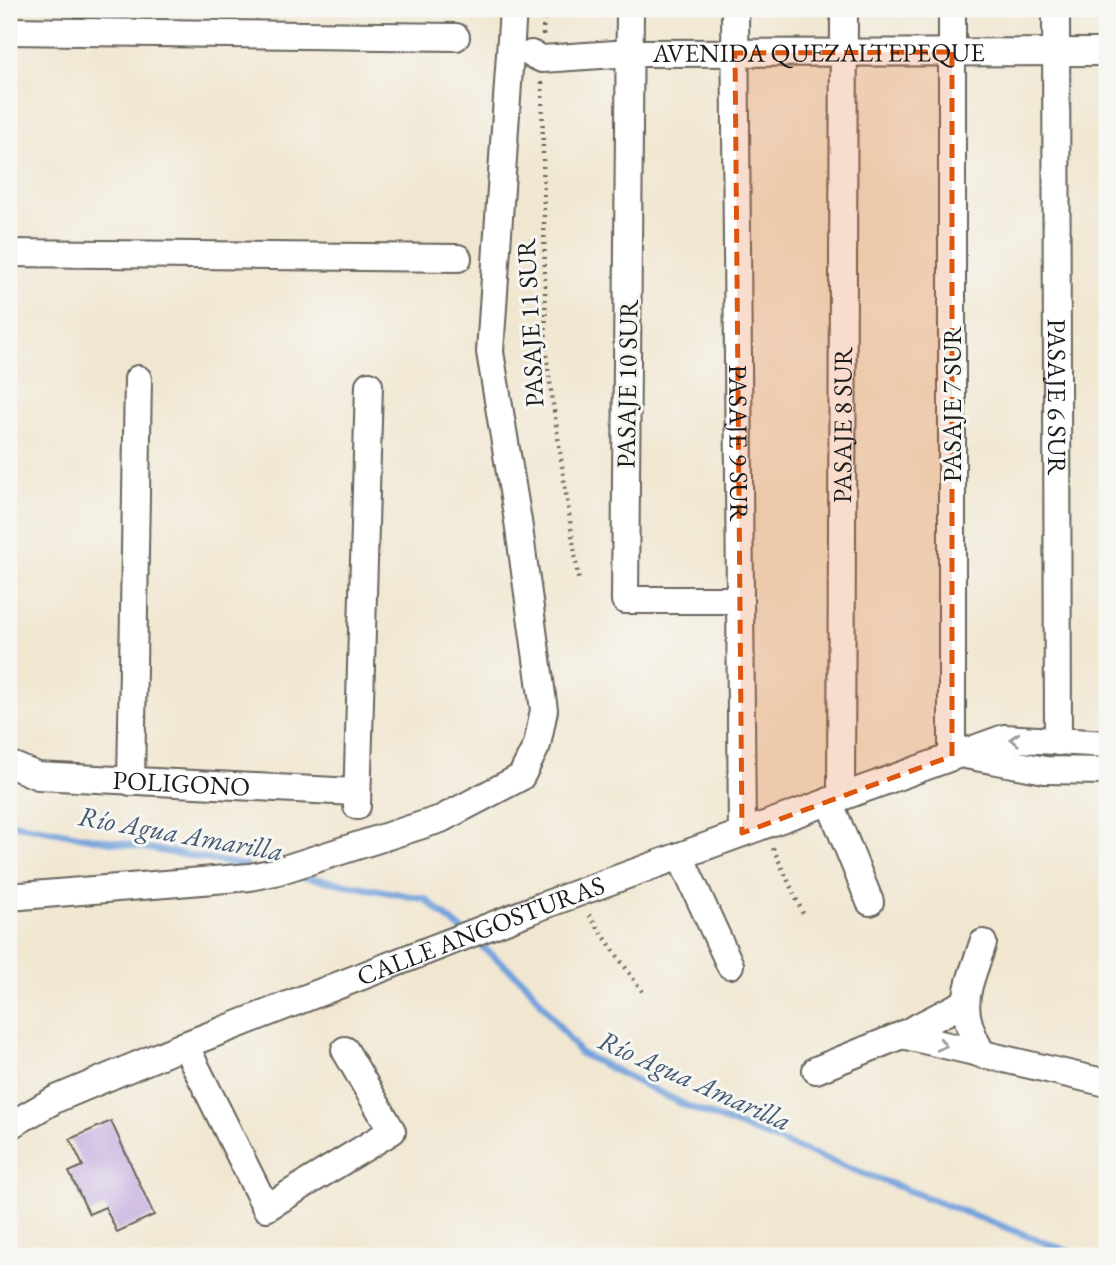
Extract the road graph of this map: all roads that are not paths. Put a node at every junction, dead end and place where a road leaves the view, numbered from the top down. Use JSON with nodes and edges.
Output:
{"nodes":[{"id":1,"x":513,"y":9,"type":"edge"},
{"id":2,"x":630,"y":9,"type":"edge"},
{"id":3,"x":735,"y":9,"type":"edge"},
{"id":4,"x":844,"y":9,"type":"edge"},
{"id":5,"x":952,"y":9,"type":"edge"},
{"id":6,"x":1056,"y":9,"type":"edge"},
{"id":7,"x":9,"y":31,"type":"edge"},
{"id":8,"x":456,"y":37,"type":"dead end"},
{"id":9,"x":845,"y":52,"type":"junction"},
{"id":10,"x":953,"y":52,"type":"junction"},
{"id":11,"x":1056,"y":52,"type":"junction"},
{"id":12,"x":1107,"y":52,"type":"edge"},
{"id":13,"x":630,"y":53,"type":"junction"},
{"id":14,"x":735,"y":53,"type":"junction"},
{"id":15,"x":536,"y":57,"type":"road end"},
{"id":16,"x":9,"y":253,"type":"edge"},
{"id":17,"x":458,"y":258,"type":"dead end"},
{"id":18,"x":138,"y":379,"type":"dead end"},
{"id":19,"x":369,"y":385,"type":"dead end"},
{"id":20,"x":740,"y":600,"type":"junction"},
{"id":21,"x":1058,"y":742,"type":"junction"},
{"id":22,"x":1107,"y":744,"type":"edge"},
{"id":23,"x":956,"y":755,"type":"junction"},
{"id":24,"x":9,"y":764,"type":"edge"},
{"id":25,"x":1107,"y":771,"type":"edge"},
{"id":26,"x":131,"y":782,"type":"junction"},
{"id":27,"x":835,"y":799,"type":"junction"},
{"id":28,"x":752,"y":829,"type":"junction"},
{"id":29,"x":680,"y":856,"type":"junction"},
{"id":30,"x":9,"y":897,"type":"edge"},
{"id":31,"x":870,"y":901,"type":"dead end"},
{"id":32,"x":983,"y":943,"type":"dead end"},
{"id":33,"x":730,"y":964,"type":"dead end"},
{"id":34,"x":964,"y":1003,"type":"junction"},
{"id":35,"x":902,"y":1035,"type":"junction"},
{"id":36,"x":185,"y":1045,"type":"junction"},
{"id":37,"x":345,"y":1050,"type":"dead end"},
{"id":38,"x":982,"y":1055,"type":"junction"},
{"id":39,"x":816,"y":1070,"type":"dead end"},
{"id":40,"x":1107,"y":1082,"type":"edge"},
{"id":41,"x":9,"y":1126,"type":"edge"}],
"edges":[{"from":1,"to":30,"type":"street"},
{"from":2,"to":13,"type":"street"},
{"from":3,"to":14,"type":"street","name":"PASAJE 9 SUR"},
{"from":4,"to":9,"type":"street","name":"PASAJE 8 SUR"},
{"from":5,"to":10,"type":"street","name":"PASAJE 7 SUR"},
{"from":6,"to":11,"type":"street","name":"PASAJE 6 SUR"},
{"from":7,"to":8,"type":"street"},
{"from":9,"to":10,"type":"street","name":"AVENIDA QUEZALTEPEQUE"},
{"from":9,"to":14,"type":"street","name":"AVENIDA QUEZALTEPEQUE"},
{"from":9,"to":27,"type":"street","name":"PASAJE 8 SUR"},
{"from":10,"to":11,"type":"street","name":"AVENIDA QUEZALTEPEQUE"},
{"from":10,"to":23,"type":"street","name":"PASAJE 7 SUR"},
{"from":11,"to":12,"type":"street","name":"AVENIDA QUEZALTEPEQUE"},
{"from":11,"to":21,"type":"street","name":"PASAJE 6 SUR"},
{"from":13,"to":14,"type":"street","name":"AVENIDA QUEZALTEPEQUE"},
{"from":13,"to":15,"type":"street","name":"AVENIDA QUEZALTEPEQUE"},
{"from":13,"to":20,"type":"street","name":"PASAJE 10 SUR"},
{"from":14,"to":20,"type":"street","name":"PASAJE 9 SUR"},
{"from":16,"to":17,"type":"street"},
{"from":18,"to":26,"type":"street"},
{"from":19,"to":26,"type":"street","name":"POLIGONO"},
{"from":20,"to":28,"type":"street","name":"PASAJE 9 SUR"},
{"from":21,"to":22,"type":"street","name":"CALLE ANGOSTURAS"},
{"from":21,"to":23,"type":"street","name":"CALLE ANGOSTURAS","one_way":true},
{"from":23,"to":25,"type":"street"},
{"from":23,"to":27,"type":"street","name":"CALLE ANGOSTURAS"},
{"from":24,"to":26,"type":"street","name":"POLIGONO"},
{"from":27,"to":28,"type":"street","name":"CALLE ANGOSTURAS"},
{"from":27,"to":31,"type":"street"},
{"from":28,"to":29,"type":"street","name":"CALLE ANGOSTURAS"},
{"from":29,"to":33,"type":"street"},
{"from":29,"to":36,"type":"street","name":"CALLE ANGOSTURAS"},
{"from":32,"to":34,"type":"street"},
{"from":34,"to":35,"type":"street"},
{"from":34,"to":38,"type":"street"},
{"from":35,"to":38,"type":"street","one_way":true},
{"from":35,"to":39,"type":"street"},
{"from":36,"to":37,"type":"street"},
{"from":36,"to":41,"type":"street","name":"CALLE ANGOSTURAS"},
{"from":38,"to":40,"type":"street"}]}
